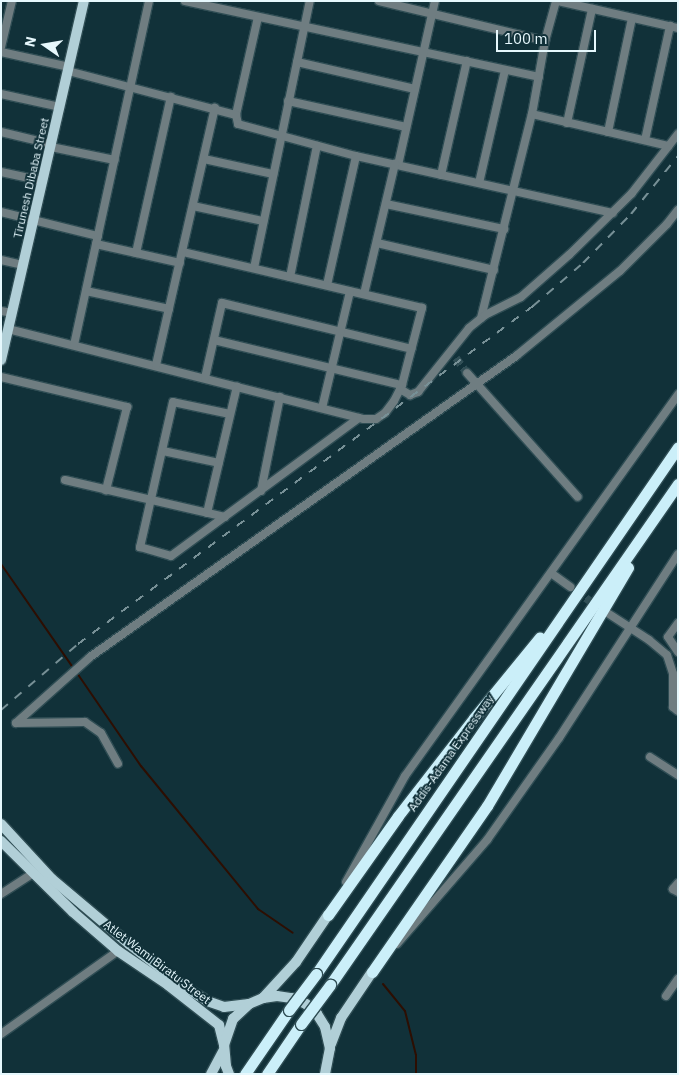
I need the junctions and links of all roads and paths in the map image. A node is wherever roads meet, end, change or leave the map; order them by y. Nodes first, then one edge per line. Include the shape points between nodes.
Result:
1 (12, 1) edge
2 (84, 1) edge
3 (149, 1) edge
4 (185, 1) edge
5 (310, 1) edge
6 (379, 1) edge
7 (435, 1) edge
8 (557, 1) edge
9 (592, 9) junction
10 (432, 14) junction
11 (258, 18) junction
12 (632, 18) junction
13 (304, 27) junction
14 (674, 27) edge
15 (545, 41) junction
16 (1, 47) edge
17 (1, 52) edge
18 (423, 54) junction
19 (467, 61) junction
20 (297, 62) junction
21 (69, 69) junction
22 (506, 70) junction
23 (539, 77) junction
24 (130, 86) junction
25 (415, 89) junction
26 (1, 94) edge
27 (171, 97) junction
28 (288, 101) junction
29 (60, 107) junction
30 (216, 108) junction
31 (532, 114) junction
32 (236, 115) junction
33 (567, 123) junction
34 (406, 127) junction
35 (1, 132) edge
36 (608, 132) junction
37 (678, 134) edge
38 (281, 137) junction
39 (645, 140) junction
40 (51, 145) junction
41 (317, 146) junction
42 (668, 146) junction
43 (356, 156) junction
44 (204, 159) junction
45 (115, 160) junction
46 (396, 164) junction
47 (1, 172) edge
48 (273, 174) junction
49 (441, 175) junction
50 (43, 181) junction
51 (479, 183) junction
52 (514, 190) junction
53 (386, 204) junction
54 (193, 206) junction
55 (678, 210) edge
56 (1, 212) edge
57 (613, 213) junction
58 (34, 219) junction
59 (263, 221) junction
60 (504, 229) junction
61 (97, 240) junction
62 (377, 242) junction
63 (183, 252) junction
64 (136, 253) junction
65 (1, 260) edge
66 (180, 263) junction
67 (23, 265) junction
68 (254, 268) junction
69 (494, 270) junction
70 (290, 277) junction
71 (327, 285) junction
72 (86, 290) junction
73 (350, 291) junction
74 (364, 294) junction
75 (169, 309) junction
76 (1, 311) edge
77 (12, 313) junction
78 (480, 320) junction
79 (8, 329) junction
80 (342, 331) junction
81 (214, 340) junction
82 (3, 341) edge
83 (74, 345) junction
84 (412, 350) junction
85 (1, 360) edge
86 (156, 365) junction
87 (331, 370) junction
88 (467, 373) tunnel mouth
89 (1, 377) edge
90 (205, 378) junction
91 (475, 384) junction
92 (237, 386) junction
93 (401, 387) junction
94 (678, 394) edge
95 (280, 397) junction
96 (322, 408) junction
97 (230, 414) junction
98 (359, 418) junction
99 (678, 447) edge
100 (162, 450) junction
101 (219, 462) junction
102 (66, 480) dead end
103 (678, 484) edge
104 (106, 490) junction
105 (261, 490) junction
106 (578, 497) dead end
107 (151, 500) junction
108 (664, 504) junction
109 (207, 513) junction
110 (224, 517) junction
111 (678, 554) edge
112 (551, 573) junction
113 (587, 579) junction
114 (570, 587) tunnel mouth
115 (609, 614) dead end
116 (678, 623) edge
117 (628, 628) junction
118 (678, 652) edge
119 (678, 689) edge
120 (673, 698) junction
121 (678, 710) edge
122 (650, 757) dead end
123 (118, 764) dead end
124 (678, 775) edge
125 (1, 824) edge
126 (1, 841) edge
127 (32, 874) junction
128 (678, 883) edge
129 (678, 892) edge
130 (1, 894) edge
131 (328, 915) junction
132 (97, 918) junction
133 (88, 926) junction
134 (118, 951) junction
135 (372, 972) junction
136 (678, 979) edge
137 (171, 982) junction
138 (666, 996) dead end
139 (263, 998) junction
140 (249, 1004) junction
141 (1, 1034) edge
142 (223, 1048) junction
143 (330, 1048) junction
144 (329, 1062) junction
145 (247, 1071) edge
146 (211, 1074) edge
147 (229, 1074) edge
148 (267, 1074) edge
149 (324, 1074) edge
150 (330, 1074) edge

1 - 16 street
2 - 21 main road, Tirunesh Dibaba Street
3 - 24 street
4 - 11 street
5 - 13 street
6 - 10 street
7 - 10 street
8 - 9 street
8 - 15 street
9 - 12 street
9 - 33 street
10 - 15 street
10 - 18 street
11 - 13 street
11 - 32 street
12 - 14 street
12 - 36 street
13 - 18 street
13 - 20 street
14 - 39 street
15 - 23 street
17 - 21 street
18 - 19 street
18 - 25 street
19 - 22 street
19 - 49 street
20 - 25 street
20 - 28 street
21 - 24 street
21 - 29 main road, Tirunesh Dibaba Street
22 - 23 street
22 - 51 street
23 - 31 street
24 - 27 street
24 - 45 street
25 - 34 street
26 - 29 street
27 - 30 street
27 - 64 street
28 - 34 street
28 - 38 street
29 - 40 main road, Tirunesh Dibaba Street
30 - 32 street
30 - 44 street
31 - 33 street
31 - 52 street
32 - 38 street via 238,124
33 - 36 street
34 - 46 street
35 - 40 street
36 - 39 street
37 - 42 street
38 - 41 street
38 - 48 street
39 - 42 street
40 - 45 street
40 - 50 main road, Tirunesh Dibaba Street
41 - 43 street
41 - 70 street
42 - 57 street
43 - 46 street
43 - 71 street
44 - 48 street
44 - 54 street
45 - 61 street
46 - 49 street
46 - 53 street
47 - 50 street
48 - 59 street
49 - 51 street
50 - 58 main road, Tirunesh Dibaba Street
51 - 52 street
52 - 57 street
52 - 60 street
53 - 60 street
53 - 62 street
54 - 59 street
54 - 63 street
55 - 91 street via 620,271 516,356
56 - 58 street
57 - 78 street via 521,297
58 - 61 street
58 - 67 main road, Tirunesh Dibaba Street
59 - 68 street
60 - 69 street
61 - 64 street
61 - 72 street
62 - 69 street
62 - 74 street
63 - 66 street
63 - 68 street
64 - 66 street
65 - 67 street
66 - 75 street
67 - 77 main road, Tirunesh Dibaba Street
68 - 70 street
69 - 78 street
70 - 71 street
71 - 73 street
72 - 75 street
72 - 83 street
73 - 74 street
73 - 80 street
74 - 84 street via 422,308
75 - 86 street
76 - 77 street
77 - 79 main road, Tirunesh Dibaba Street
78 - 93 street via 460,337 454,354 418,392 410,395
79 - 82 main road, Tirunesh Dibaba Street
79 - 83 street
80 - 81 street via 222,304
80 - 84 street
80 - 87 street
81 - 87 street
81 - 90 street
82 - 85 main road, Tirunesh Dibaba Street
83 - 86 street
84 - 93 street
86 - 90 street
87 - 93 street
87 - 96 street
88 - 91 street
89 - 104 street via 126,407
90 - 92 street
91 - 106 street
91 - 123 street via 90,657 16,723 85,722 101,733
92 - 95 street
92 - 97 street
93 - 98 street via 394,401 376,419
94 - 112 street
95 - 96 street
95 - 105 street
96 - 98 street
97 - 100 street via 173,402
97 - 101 street
98 - 105 street
99 - 113 highway, Addis-Adama Expressway
100 - 101 street
100 - 107 street
101 - 109 street
102 - 104 street
103 - 108 highway
104 - 107 street
105 - 110 street
107 - 109 street
107 - 110 street via 140,548 170,556
108 - 135 highway via 487,806
108 - 148 highway, bridge
109 - 110 street
111 - 117 street
112 - 114 street
112 - 131 street via 405,776
113 - 131 highway via 398,816
113 - 145 highway, Addis-Adama Expressway, bridge
115 - 117 street
116 - 118 street via 668,637
117 - 120 street via 667,656 673,674
117 - 135 street via 559,738 487,840
119 - 120 street
120 - 121 street via 673,707
122 - 124 street
125 - 132 main road via 52,879
126 - 127 main road, Atlet Wami Biratu Street
127 - 130 street
127 - 133 main road, Atlet Wami Biratu Street
128 - 129 street via 673,889
131 - 139 main road via 296,962
132 - 133 main road
132 - 137 main road
133 - 134 main road, Atlet Wami Biratu Street
134 - 137 main road, Atlet Wami Biratu Street
134 - 141 street
135 - 143 main road via 341,1018
136 - 138 street
137 - 140 main road via 224,1007
137 - 142 main road, Atlet Wami Biratu Street via 219,1025
139 - 140 main road
139 - 143 main road via 292,998 306,1004 325,1026
140 - 142 main road via 233,1019
142 - 146 main road
142 - 147 main road, Atlet Wami Biratu Street
143 - 144 main road
144 - 149 main road
144 - 150 main road

